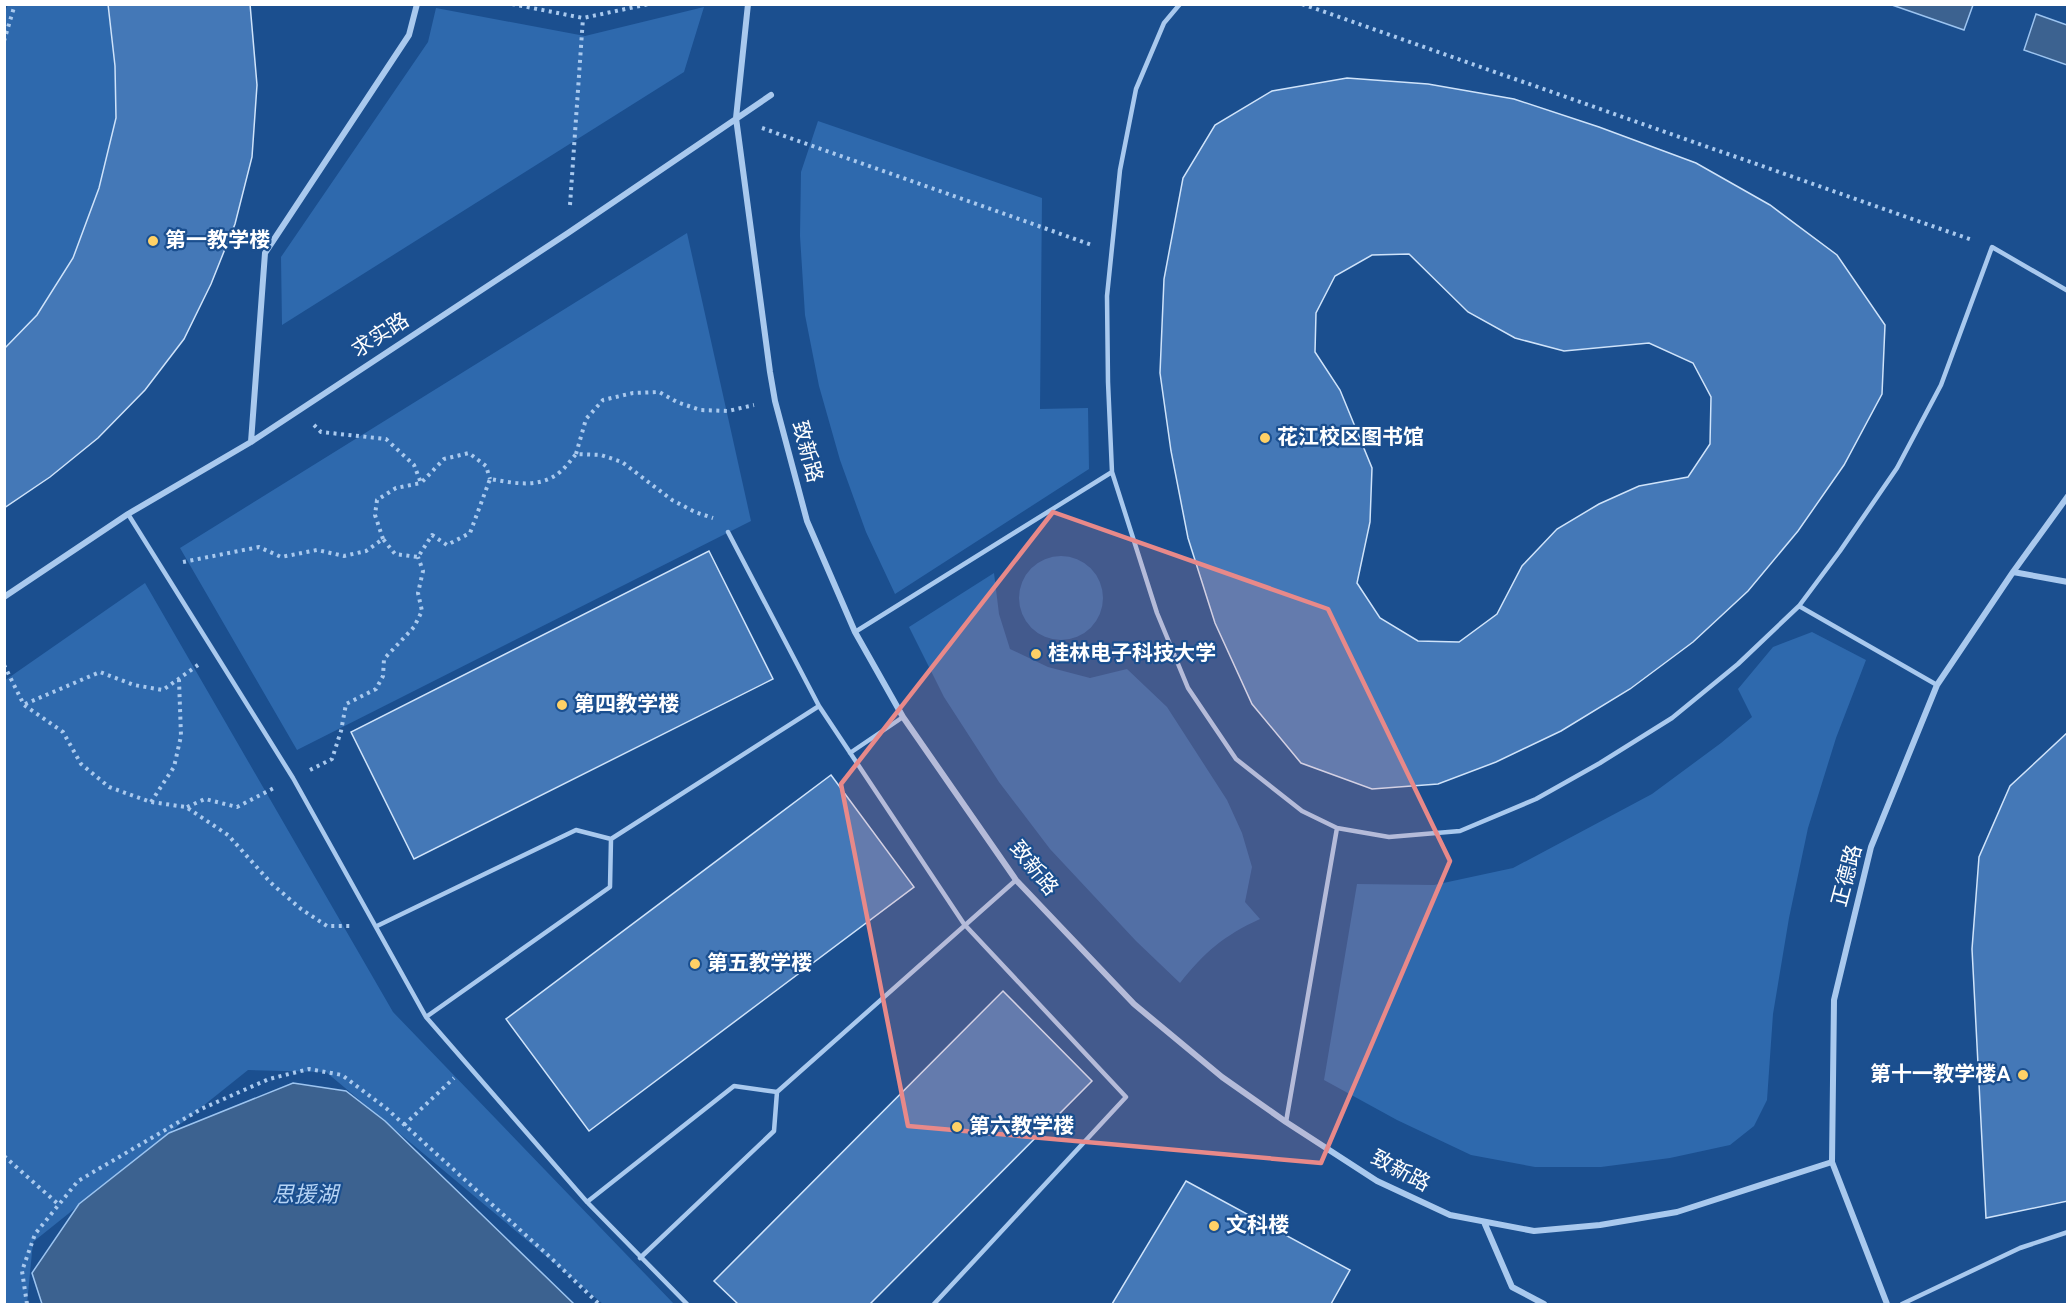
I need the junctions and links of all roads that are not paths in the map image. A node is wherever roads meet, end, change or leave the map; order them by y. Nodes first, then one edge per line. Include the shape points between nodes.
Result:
1 (417, 4) edge
2 (748, 4) edge
3 (1180, 4) edge
4 (771, 95) dead end
5 (736, 118) junction
6 (2067, 291) edge
7 (251, 442) junction
8 (1112, 472) junction
9 (2067, 496) edge
10 (128, 514) junction
11 (728, 532) road end
12 (2013, 572) junction
13 (2067, 582) edge
14 (4, 597) edge
15 (1799, 606) junction
16 (855, 632) junction
17 (1937, 685) junction
18 (819, 706) junction
19 (903, 717) junction
20 (850, 753) junction
21 (1337, 828) junction
22 (611, 839) junction
23 (1016, 880) junction
24 (964, 924) junction
25 (376, 926) junction
26 (426, 1017) junction
27 (777, 1092) junction
28 (1286, 1122) junction
29 (1832, 1162) junction
30 (587, 1202) junction
31 (1484, 1222) junction
32 (2067, 1232) edge
33 (640, 1258) junction
34 (687, 1305) edge
35 (934, 1305) edge
36 (1544, 1305) edge
37 (1887, 1305) edge
38 (1902, 1305) edge

1 - 7 street via 409,35 265,253
2 - 5 street, 致新路
3 - 8 lane via 1164,23 1136,89 1120,170 1107,296
4 - 5 street, 求实路
5 - 7 street, 求实路
5 - 16 street, 致新路 via 775,401 807,521
6 - 15 lane via 1992,247 1941,385 1897,468
7 - 10 street, 求实路
8 - 16 lane
8 - 21 lane via 1157,613 1188,688 1236,759 1302,811
9 - 12 street, 正德路
10 - 14 street, 求实路
10 - 25 lane via 294,778
11 - 18 lane
12 - 13 street
12 - 17 street, 正德路
15 - 17 lane
15 - 21 lane via 1738,664 1672,718 1536,799 1460,831 1389,837
16 - 19 street, 致新路
17 - 29 street, 正德路 via 1871,847 1834,1000
18 - 20 lane
18 - 22 lane
19 - 20 lane
19 - 23 street, 致新路
20 - 24 lane
21 - 28 lane
22 - 25 lane via 576,830
22 - 26 lane via 610,887
23 - 24 lane
23 - 28 street, 致新路 via 1134,1004 1222,1077
24 - 27 lane
24 - 35 lane via 1126,1097
25 - 26 lane
26 - 30 lane
27 - 30 lane via 734,1086
27 - 33 lane via 774,1131
28 - 31 street, 致新路 via 1377,1181 1450,1215
29 - 31 street, 致新路 via 1677,1212 1534,1232
29 - 37 street, 正德路
30 - 33 lane
31 - 36 street via 1512,1287
32 - 38 lane via 2020,1248
33 - 34 lane

